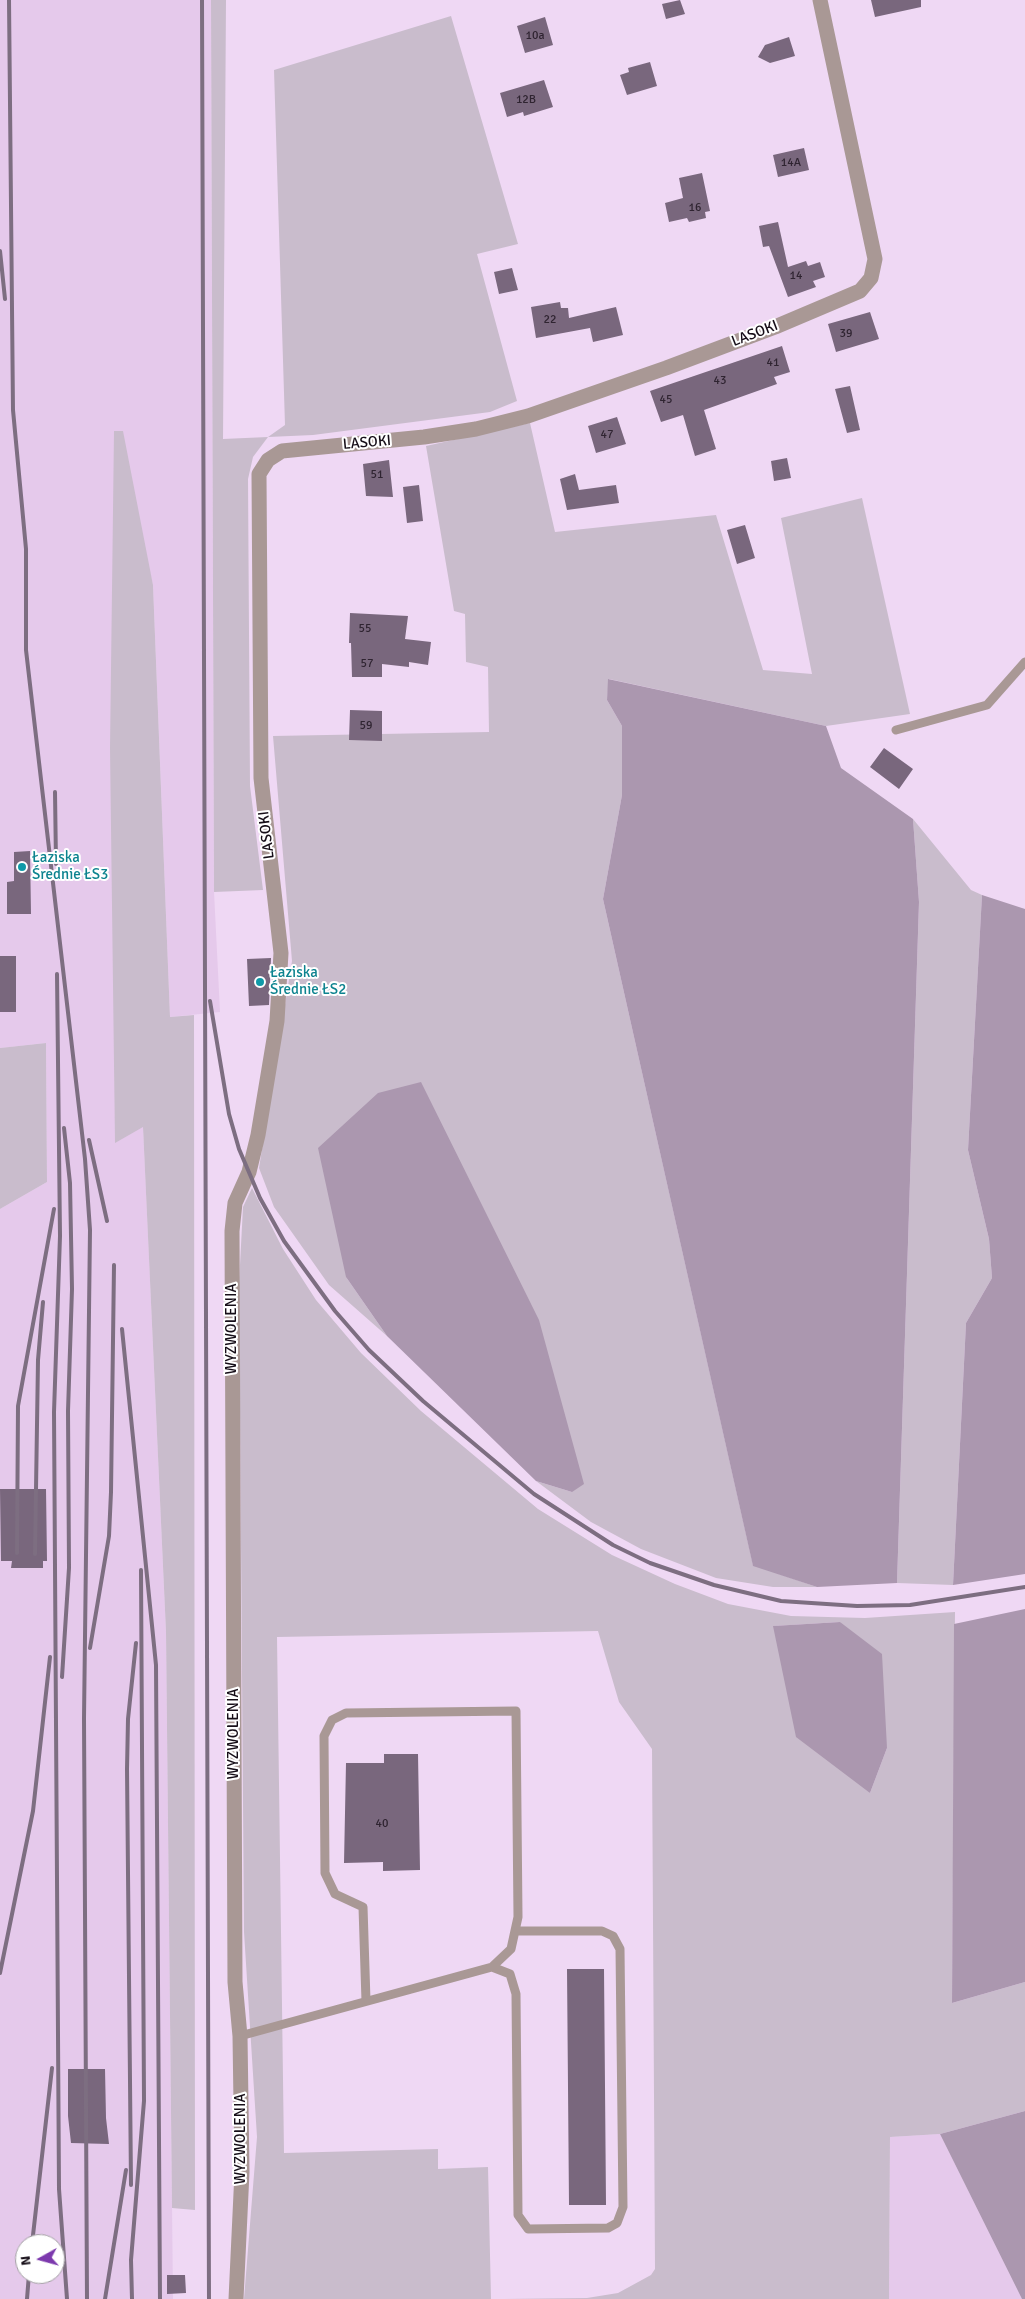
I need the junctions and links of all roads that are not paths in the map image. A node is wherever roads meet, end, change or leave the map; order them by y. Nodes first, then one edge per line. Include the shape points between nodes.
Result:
1 (820, 0) edge
2 (1025, 662) edge
3 (896, 730) dead end
4 (249, 1172) joint
5 (515, 1931) junction
6 (492, 1968) junction
7 (366, 2001) junction
8 (240, 2036) junction
9 (236, 2299) edge

1 - 4 street, LASOKI via 875,259 870,278 860,291 684,361 528,416 424,437 282,451 268,460 259,474 261,778 281,953 277,1021
2 - 3 lane via 987,705
4 - 8 street, WYZWOLENIA via 235,1204 232,1231 235,1982
5 - 6 lane via 511,1949
5 - 6 lane via 602,1931 613,1936 620,1949 622,2207 617,2223 608,2228 528,2229 518,2215 516,1994 510,1974
5 - 7 lane via 518,1917 516,1711 346,1713 332,1720 324,1736 325,1873 336,1894 363,1907
6 - 7 lane
7 - 8 lane
8 - 9 street, WYZWOLENIA via 242,2172

